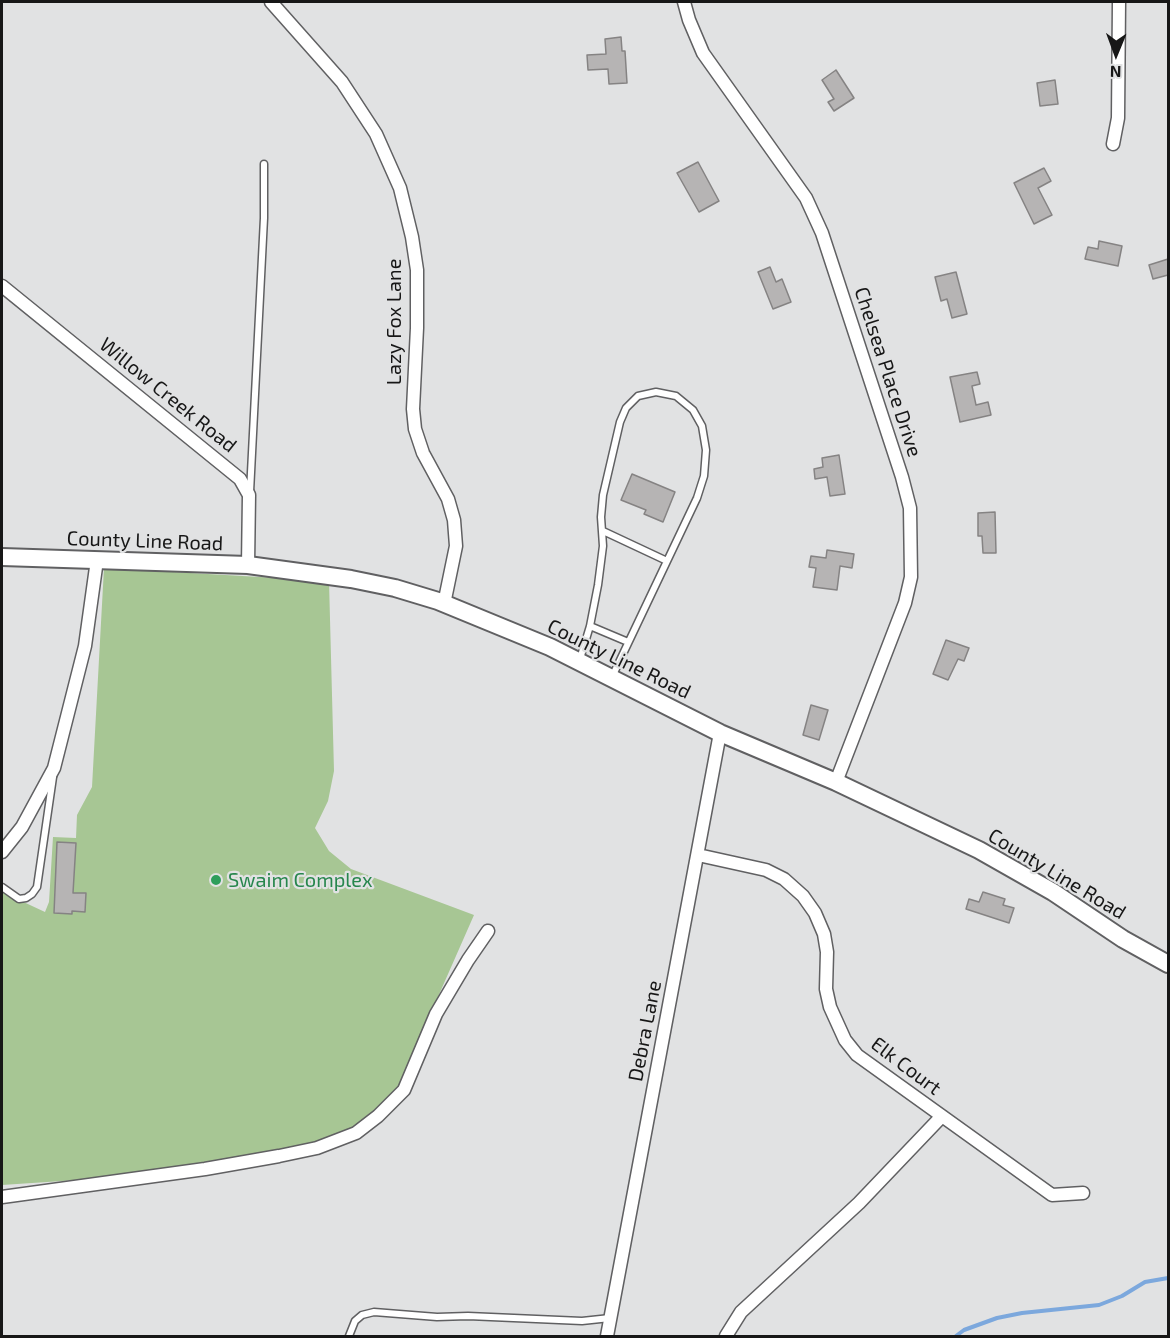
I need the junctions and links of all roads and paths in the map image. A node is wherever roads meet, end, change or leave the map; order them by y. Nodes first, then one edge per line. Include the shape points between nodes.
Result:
1 (271, 2) edge
2 (684, 2) edge
3 (1119, 2) edge
4 (1113, 144) dead end
5 (264, 164) dead end
6 (2, 286) edge
7 (249, 495) junction
8 (603, 531) junction
9 (2, 557) edge
10 (97, 560) junction
11 (667, 561) junction
12 (248, 566) junction
13 (444, 604) junction
14 (590, 626) junction
15 (628, 642) junction
16 (579, 662) junction
17 (612, 678) junction
18 (720, 733) junction
19 (54, 768) junction
20 (836, 782) junction
21 (2, 852) edge
22 (698, 855) junction
23 (2, 887) edge
24 (488, 931) dead end
25 (1168, 964) edge
26 (942, 1116) junction
27 (1083, 1193) dead end
28 (2, 1197) edge
29 (611, 1318) junction
30 (349, 1336) edge
31 (608, 1336) edge
32 (726, 1336) edge

1 - 13 street, Lazy Fox Lane via 342,82 376,134 400,188 417,270 415,429 454,520 456,546
2 - 20 street, Chelsea Place Drive via 703,53 806,198 822,233 910,508 911,577 905,603
3 - 4 street via 1118,118
5 - 7 lane
6 - 7 street, Willow Creek Road via 240,479
7 - 12 street
8 - 11 lane
8 - 11 lane via 607,472 626,408 638,396 656,392 676,396 693,410 702,426 706,450 697,498
8 - 14 lane via 602,563
9 - 10 street, County Line Road
10 - 12 street, County Line Road
10 - 19 street via 84,646
11 - 15 lane
12 - 13 street, County Line Road via 351,579
13 - 16 street, County Line Road
14 - 15 lane
14 - 16 lane
15 - 17 lane
16 - 17 street, County Line Road
17 - 18 street, County Line Road
18 - 20 street, County Line Road
18 - 22 street, Debra Lane
19 - 21 street via 22,827
19 - 23 lane via 37,887 26,898 19,899
20 - 25 street, County Line Road via 979,850
22 - 26 street, Elk Court via 766,870 803,896 824,934 828,998 844,1040 856,1055
22 - 29 street, Debra Lane
24 - 28 street via 436,1014 404,1090 356,1133 317,1148 279,1156
26 - 27 street, Elk Court via 1052,1195
26 - 32 street via 859,1203 741,1312
29 - 30 lane via 582,1321 374,1312 355,1321
29 - 31 street, Debra Lane

